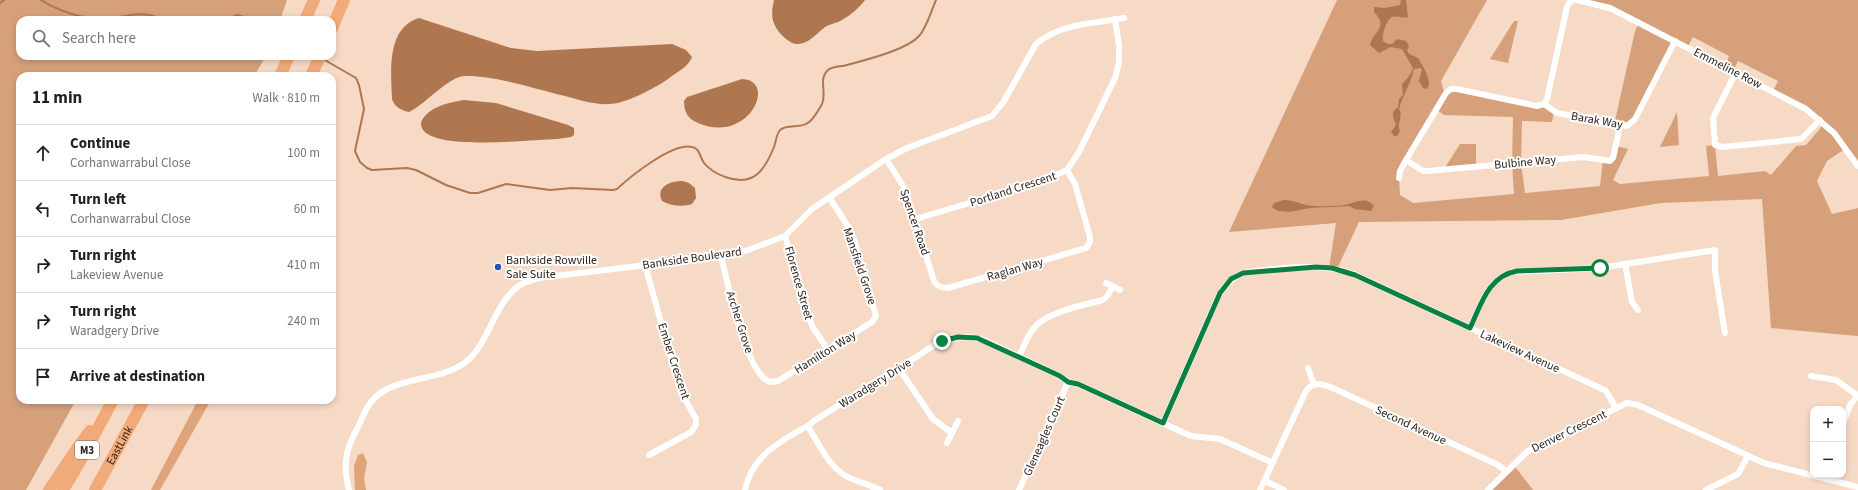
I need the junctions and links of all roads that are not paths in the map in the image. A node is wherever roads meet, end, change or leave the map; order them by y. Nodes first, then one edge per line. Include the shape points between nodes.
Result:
1 (314, 0) edge
2 (344, 0) edge
3 (1573, 0) edge
4 (1577, 0) edge
5 (306, 16) edge
6 (1124, 18) dead end
7 (336, 19) edge
8 (1115, 19) junction
9 (1675, 41) junction
10 (287, 60) edge
11 (318, 60) edge
12 (282, 72) edge
13 (313, 72) edge
14 (1736, 72) junction
15 (1544, 104) junction
16 (1820, 120) junction
17 (1620, 126) junction
18 (886, 159) junction
19 (1406, 160) junction
20 (1858, 166) edge
21 (1067, 170) junction
22 (1399, 178) dead end
23 (829, 197) junction
24 (916, 219) junction
25 (785, 236) junction
26 (721, 256) junction
27 (1625, 264) junction
28 (645, 265) junction
29 (1106, 283) dead end
30 (1113, 286) junction
31 (940, 287) joint
32 (1120, 290) dead end
33 (1638, 310) dead end
34 (876, 316) joint
35 (1470, 328) junction
36 (1726, 333) dead end
37 (828, 350) junction
38 (1019, 356) junction
39 (1308, 368) dead end
40 (900, 370) junction
41 (1811, 376) dead end
42 (770, 382) joint
43 (1068, 382) junction
44 (1314, 385) junction
45 (1858, 395) edge
46 (111, 404) edge
47 (142, 404) edge
48 (1616, 408) junction
49 (1846, 416) edge
50 (958, 421) dead end
51 (1163, 423) junction
52 (808, 427) junction
53 (952, 433) junction
54 (948, 443) dead end
55 (649, 455) dead end
56 (1748, 456) junction
57 (111, 462) junction
58 (1273, 463) junction
59 (1506, 471) junction
60 (1810, 473) edge
61 (1831, 478) edge
62 (1265, 481) junction
63 (1856, 488) edge
64 (49, 490) edge
65 (63, 490) edge
66 (94, 490) edge
67 (101, 490) edge
68 (349, 490) edge
69 (745, 490) edge
70 (880, 490) edge
71 (1019, 490) edge
72 (1260, 490) edge
73 (1284, 490) edge
74 (1488, 490) edge
75 (1706, 490) edge

1 - 5 highway
2 - 7 highway
3 - 15 street via 1567,7
4 - 9 street, Emmeline Row via 1608,7
6 - 8 street, Bankside Boulevard
8 - 18 street, Bankside Boulevard via 1064,28 1044,37 1036,44 1004,101 992,116 907,148
8 - 21 street, Portland Crescent via 1119,57 1115,78 1079,152
9 - 14 street, Emmeline Row
9 - 17 street, Barak Way via 1634,121 1628,126
10 - 12 highway
11 - 13 highway
14 - 16 street, Emmeline Row via 1806,108
14 - 16 street via 1712,118 1715,146 1801,139
15 - 17 street, Barak Way via 1557,113
15 - 19 street via 1537,106 1451,89 1446,93
16 - 20 street, Emmeline Row via 1836,135
17 - 19 street, Bulbine Way via 1613,158 1610,161 1584,157 1423,171
18 - 23 street, Bankside Boulevard
18 - 24 street, Spencer Road via 905,189
19 - 22 street
21 - 24 street, Portland Crescent via 1044,181
21 - 31 street, Raglan Way via 1075,184 1090,237 1088,246 1082,250 948,288
23 - 25 street, Bankside Boulevard
23 - 34 street, Mansfield Grove via 850,228
24 - 31 street, Spencer Road via 934,281
25 - 26 street, Bankside Boulevard via 748,250
25 - 37 street, Florence Street via 812,326
26 - 28 street, Bankside Boulevard
26 - 42 street, Archer Grove via 746,349 762,378
27 - 33 street via 1632,302
27 - 35 street via 1504,274 1490,288
27 - 36 street via 1715,250 1715,271
28 - 55 street, Ember Crescent via 680,390 696,419 696,425 691,432
28 - 68 street, Bankside Boulevard via 539,278 522,284 510,293 476,353 467,362 451,370 384,391 372,402 346,456 345,470
29 - 30 street
30 - 32 street
30 - 38 street via 1103,300 1050,316 1041,322 1032,331
34 - 37 street, Hamilton Way via 872,322
35 - 48 street, Lakeview Avenue via 1602,389
35 - 51 street, Lakeview Avenue via 1343,270 1316,267 1243,273 1231,279 1220,293
37 - 42 street, Hamilton Way via 778,381
38 - 40 street, Waradgery Drive via 977,338 958,337 936,344
38 - 43 street, Waradgery Drive
39 - 44 street
40 - 52 street, Waradgery Drive via 876,382
40 - 53 street via 933,419
41 - 45 street via 1836,380
43 - 51 street, Waradgery Drive via 1078,384
43 - 71 street, Gleneagles Court
44 - 58 street via 1306,391
44 - 59 street, Second Avenue via 1321,384 1335,389
45 - 49 street
46 - 64 highway
46 - 65 highway, M3
47 - 57 highway, EastLink / M3
48 - 56 street via 1627,403 1638,405
48 - 59 street, Denver Crescent via 1532,448
50 - 53 street
51 - 58 street, Waradgery Drive via 1195,438 1220,439
52 - 69 street, Waradgery Drive via 762,455 751,470
52 - 70 street via 838,470 850,478
53 - 54 street
56 - 60 street via 1774,466
56 - 75 street via 1738,474
57 - 66 highway, EastLink / M3
57 - 67 highway
58 - 62 street
59 - 74 street, Denver Crescent
61 - 63 street
62 - 72 street
62 - 73 street

